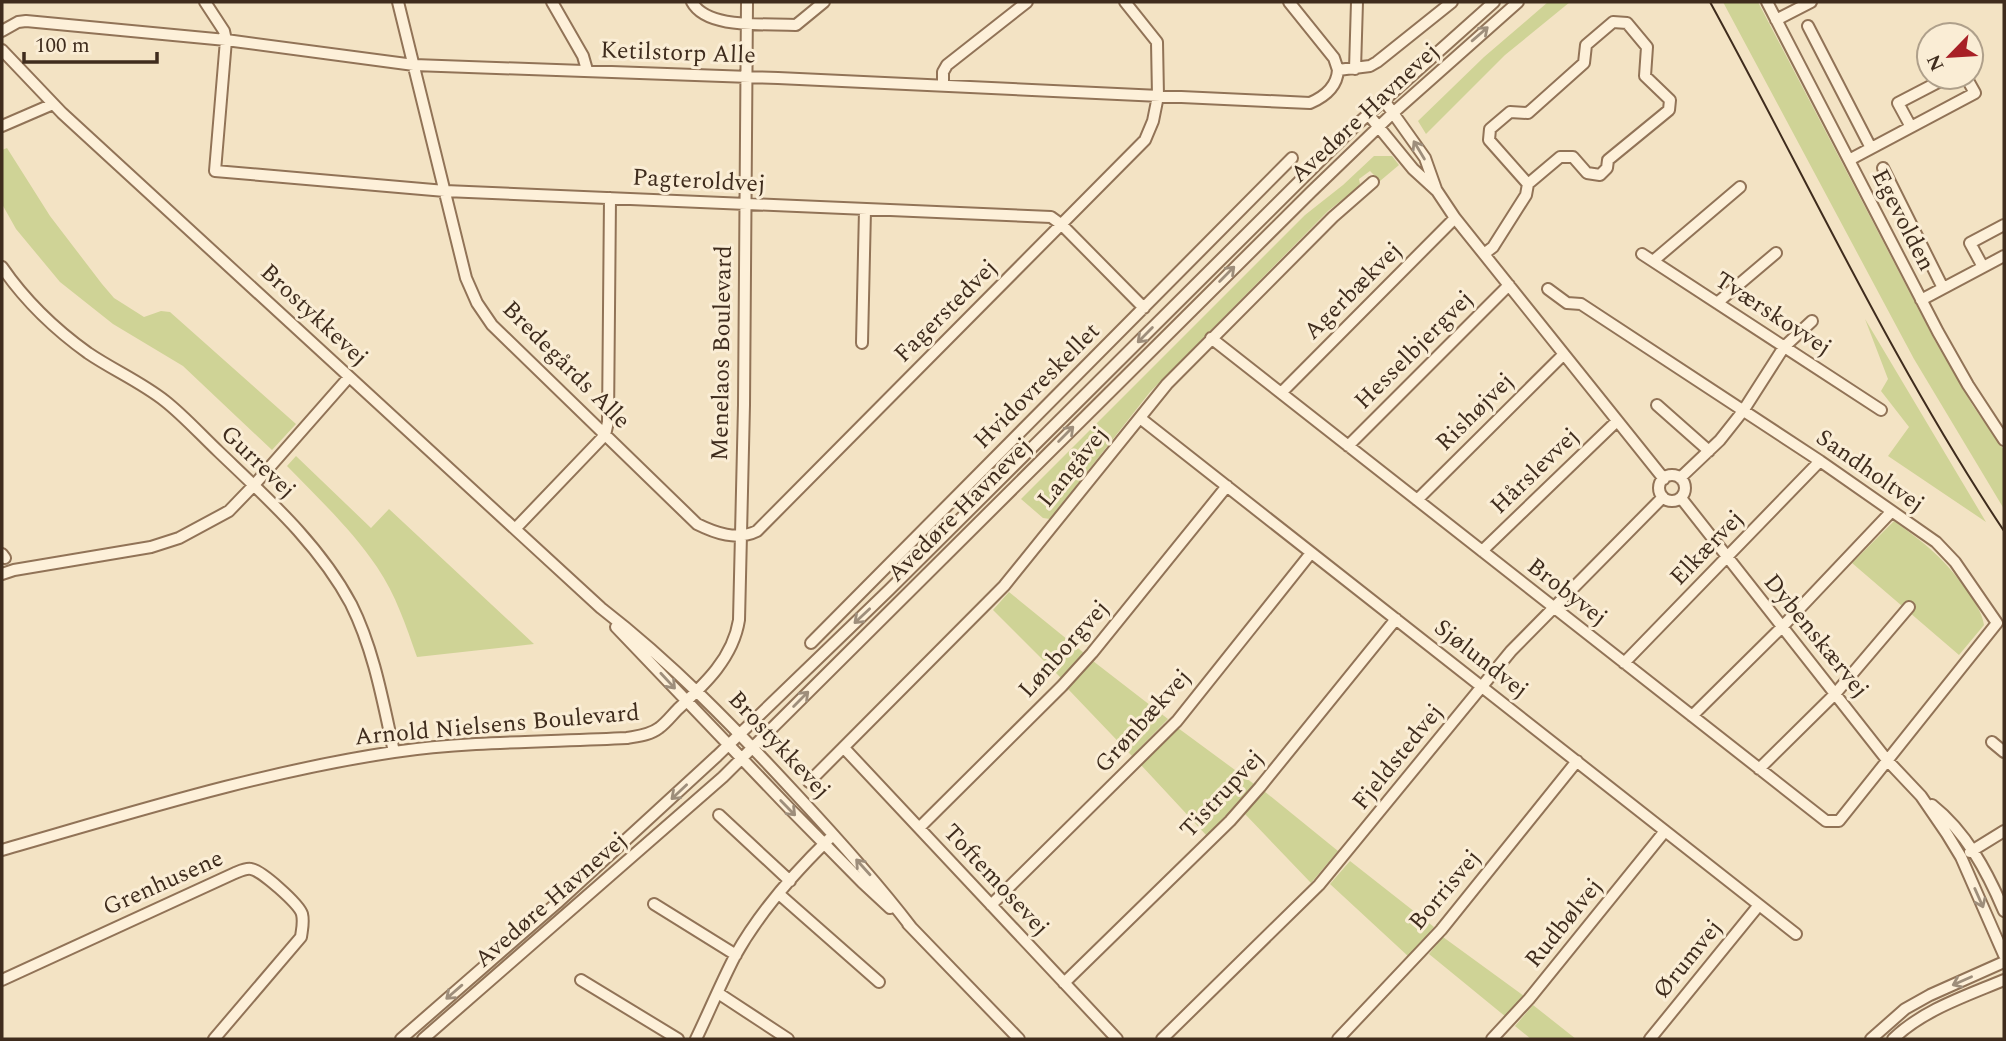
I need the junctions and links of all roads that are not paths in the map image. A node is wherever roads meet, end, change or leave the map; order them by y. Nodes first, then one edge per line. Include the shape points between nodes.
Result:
1 (205, 2) edge
2 (398, 2) edge
3 (552, 2) edge
4 (692, 2) edge
5 (747, 2) edge
6 (824, 2) edge
7 (1027, 2) edge
8 (1125, 2) edge
9 (1289, 2) edge
10 (1357, 2) edge
11 (1452, 2) edge
12 (1494, 2) edge
13 (1518, 2) edge
14 (1767, 2) edge
15 (1811, 2) edge
16 (1795, 5) edge
17 (1776, 20) junction
18 (746, 22) junction
19 (1808, 26) dead end
20 (2, 31) edge
21 (226, 40) junction
22 (2, 50) edge
23 (414, 65) junction
24 (1355, 69) junction
25 (587, 70) junction
26 (1338, 70) junction
27 (745, 77) junction
28 (943, 86) junction
29 (1921, 91) edge
30 (1974, 91) edge
31 (1158, 96) junction
32 (1383, 99) junction
33 (53, 104) junction
34 (1393, 113) junction
35 (1368, 114) junction
36 (2, 125) edge
37 (1378, 127) junction
38 (1911, 127) junction
39 (1871, 148) junction
40 (1292, 158) dead end
41 (1849, 160) junction
42 (1882, 168) dead end
43 (1373, 182) dead end
44 (1528, 184) junction
45 (1740, 187) dead end
46 (444, 191) junction
47 (1437, 191) junction
48 (610, 198) junction
49 (745, 205) junction
50 (864, 210) junction
51 (1455, 218) junction
52 (1062, 225) junction
53 (2004, 225) edge
54 (1776, 253) dead end
55 (1484, 254) junction
56 (1642, 254) dead end
57 (2004, 256) edge
58 (1653, 261) junction
59 (2, 267) edge
60 (1983, 267) junction
61 (1509, 285) junction
62 (1943, 288) junction
63 (1548, 289) dead end
64 (1921, 300) junction
65 (1717, 303) junction
66 (1144, 308) junction
67 (1812, 321) dead end
68 (1211, 338) junction
69 (862, 343) dead end
70 (1784, 347) junction
71 (1564, 354) junction
72 (349, 377) junction
73 (1281, 393) junction
74 (1657, 405) dead end
75 (1881, 410) dead end
76 (1742, 411) junction
77 (1140, 418) junction
78 (1617, 421) junction
79 (605, 435) junction
80 (2004, 440) edge
81 (1348, 446) junction
82 (1709, 451) junction
83 (1820, 461) junction
84 (1680, 478) junction
85 (1664, 479) junction
86 (254, 485) junction
87 (1227, 486) junction
88 (1663, 497) junction
89 (1681, 498) junction
90 (1417, 500) junction
91 (1891, 512) junction
92 (515, 529) junction
93 (740, 536) junction
94 (1482, 551) junction
95 (1311, 553) junction
96 (1727, 558) junction
97 (2, 574) edge
98 (1909, 607) dead end
99 (601, 608) junction
100 (1554, 608) junction
101 (1396, 619) junction
102 (1782, 626) junction
103 (811, 643) dead end
104 (1624, 663) junction
105 (1481, 686) junction
106 (698, 691) junction
107 (1835, 694) junction
108 (687, 701) junction
109 (1692, 716) junction
110 (740, 733) junction
111 (1992, 742) dead end
112 (728, 745) junction
113 (753, 747) junction
114 (844, 748) junction
115 (394, 752) junction
116 (2004, 752) edge
117 (741, 758) junction
118 (1887, 760) junction
119 (1577, 761) junction
120 (1759, 769) junction
121 (809, 782) dead end
122 (1921, 796) junction
123 (719, 815) dead end
124 (919, 828) junction
125 (1665, 831) junction
126 (2004, 831) edge
127 (834, 835) junction
128 (824, 844) junction
129 (2, 850) edge
130 (1973, 850) junction
131 (1961, 857) junction
132 (790, 881) junction
133 (779, 894) junction
134 (654, 904) dead end
135 (991, 905) junction
136 (1759, 905) junction
137 (2004, 911) edge
138 (911, 927) junction
139 (1796, 934) dead end
140 (736, 955) junction
141 (2004, 955) edge
142 (2004, 962) edge
143 (2, 980) edge
144 (581, 980) dead end
145 (2004, 980) edge
146 (878, 982) dead end
147 (1064, 983) junction
148 (718, 993) junction
149 (214, 1039) edge
150 (401, 1039) edge
151 (423, 1039) edge
152 (678, 1039) edge
153 (696, 1039) edge
154 (788, 1039) edge
155 (1019, 1039) edge
156 (1117, 1039) edge
157 (1162, 1039) edge
158 (1338, 1039) edge
159 (1492, 1039) edge
160 (1650, 1039) edge
161 (1871, 1039) edge
162 (1893, 1039) edge

1 - 21 street
2 - 23 street, Bredegårds Alle
3 - 25 street
4 - 18 street via 715,20
5 - 18 street, Menelaos Boulevard
6 - 18 street via 796,24
7 - 28 street via 947,65
8 - 31 street, Fagerstedvej via 1157,42
9 - 26 street via 1334,58
10 - 24 street
11 - 24 street via 1377,62
12 - 32 street, Avedøre Havnevej
34 -> 13 street, Avedøre Havnevej
14 - 17 street, Egevolden
15 - 16 street
16 - 17 street
17 - 41 street, Egevolden
18 - 27 street, Menelaos Boulevard
19 - 39 street, Egevolden
20 - 21 street, Ketilstorp Alle via 26,21
21 - 23 street, Ketilstorp Alle
21 - 46 street, Pagteroldvej via 215,171
22 - 33 street, Brostykkevej
23 - 25 street, Ketilstorp Alle
23 - 46 street, Bredegårds Alle
24 - 26 street
25 - 27 street, Ketilstorp Alle
26 - 31 street, Ketilstorp Alle via 1329,91 1310,103
27 - 28 street, Ketilstorp Alle
27 - 49 street, Menelaos Boulevard
28 - 31 street, Ketilstorp Alle
29 - 38 street via 1898,103
30 - 38 street, Egevolden
31 - 52 street, Fagerstedvej via 1145,140
32 - 34 street
32 - 35 street, Avedøre Havnevej
33 - 36 street
33 - 72 street, Brostykkevej
34 - 37 street, Avedøre Havnevej
47 -> 34 street via 1425,158
35 - 37 street
35 -> 110 street, Avedøre Havnevej
37 - 47 street
113 -> 37 street, Avedøre Havnevej
38 - 39 street, Egevolden
39 - 41 street, Egevolden
40 - 66 street, Hvidovreskellet
41 - 64 street, Egevolden
42 - 62 street, Egevolden
43 - 68 street, Langåvej
44 - 44 street via 1489,140 1490,129 1510,112 1528,113 1584,63 1586,45 1613,22 1627,23 1647,47 1646,76 1670,100 1669,110 1608,160 1600,174 1587,173 1573,157 1560,157
44 - 55 street via 1526,195
45 - 58 street
46 - 48 street, Pagteroldvej
46 - 79 street, Bredegårds Alle via 477,303 492,325
47 - 51 street
48 - 49 street, Pagteroldvej
48 - 79 street
49 - 50 street, Pagteroldvej
49 - 93 street, Menelaos Boulevard
50 - 52 street, Pagteroldvej via 1051,217
50 - 69 street
51 - 55 street
51 - 73 street, Agerbækvej
52 - 66 street
52 - 93 street, Fagerstedvej via 757,531
53 - 60 street, Egevolden via 1970,243
54 - 65 street
55 - 61 street
56 - 58 street, Tværskovvej
57 - 60 street, Egevolden
58 - 65 street, Tværskovvej
59 - 86 street, Gurrevej via 62,332 166,401
60 - 62 street, Egevolden
61 - 71 street
61 - 81 street, Hesselbjergvej
62 - 64 street, Egevolden
63 - 76 street, Sandholtvej via 1567,303 1581,304
64 - 80 street, Egevolden
65 - 70 street, Tværskovvej
66 - 103 street, Hvidovreskellet
67 - 70 street
68 - 73 street, Brobyvej
68 - 77 street, Langåvej
70 - 75 street, Tværskovvej
70 - 76 street
71 - 78 street
71 - 90 street, Rishøjvej
72 - 86 street
72 - 92 street, Brostykkevej
73 - 81 street, Brobyvej
74 - 82 street
76 - 82 street
76 - 83 street, Sandholtvej
77 - 87 street, Sjølundvej
77 - 114 street, Langåvej via 1004,586
78 - 85 street
78 - 94 street, Hårslevvej
79 - 92 street
79 - 93 street, Bredegårds Alle via 697,524 715,533
81 - 90 street, Brobyvej
82 - 84 street
83 - 91 street, Sandholtvej
83 - 96 street, Elkærvej
84 - 85 street
84 - 89 street via 1685,487
85 - 88 street via 1660,485
86 - 97 street via 229,511 179,538
86 - 115 street, Gurrevej via 301,534 351,605 379,682
87 - 95 street, Sjølundvej
87 - 124 street, Lønborgvej via 1093,653
88 - 89 street via 1671,501
88 - 100 street, Fjeldstedvej
89 - 96 street, Dybenskærvej
90 - 94 street, Brobyvej
91 - 102 street
91 - 118 street, Sandholtvej via 1936,542 1997,623
92 - 99 street, Brostykkevej
93 - 106 street, Menelaos Boulevard via 736,638
94 - 100 street, Brobyvej
95 - 101 street, Sjølundvej
95 - 135 street, Grønbækvej via 1177,721
96 - 102 street, Dybenskærvej
96 - 104 street, Elkærvej
98 - 107 street
99 - 106 street, Brostykkevej
99 -> 108 street, Brostykkevej
100 - 104 street, Brobyvej
100 - 105 street, Fjeldstedvej
101 - 105 street, Sjølundvej
101 - 147 street, Tistrupvej via 1230,821
102 - 107 street, Dybenskærvej
102 - 109 street
104 - 109 street, Brobyvej
105 - 119 street, Sjølundvej
105 - 157 street, Fjeldstedvej via 1319,885
106 - 108 street, Arnold Nielsens Boulevard
106 - 110 street, Brostykkevej
107 - 118 street, Dybenskærvej
107 - 120 street
108 - 112 street, Brostykkevej
108 - 115 street, Arnold Nielsens Boulevard via 658,729 627,738
109 - 120 street, Brobyvej
110 - 112 street, Avedøre Havnevej
110 - 113 street, Brostykkevej
111 - 116 street
112 - 117 street, Brostykkevej
112 -> 150 street, Avedøre Havnevej
113 - 117 street, Avedøre Havnevej
113 - 127 street, Brostykkevej
114 - 121 street, Langåvej
114 - 124 street, Toftemosevej
115 - 129 street, Arnold Nielsens Boulevard via 246,780
117 -> 128 street, Brostykkevej
117 - 151 street, Avedøre Havnevej
118 - 120 street, Brobyvej via 1839,821 1832,822
118 - 122 street, Dybenskærvej
119 - 125 street, Sjølundvej
119 - 158 street, Borrisvej via 1441,930
122 - 130 street, Dybenskærvej
122 - 131 street, Dybenskærvej
123 - 132 street
124 - 135 street, Toftemosevej
125 - 136 street, Sjølundvej
125 - 159 street, Rudbølvej
126 - 130 street
127 - 128 street
138 -> 127 street, Brostykkevej
128 - 132 street
128 - 138 street, Brostykkevej
130 - 131 street
130 - 137 street, Dybenskærvej
131 -> 141 street, Dybenskærvej
132 - 133 street
133 - 140 street
133 - 146 street
134 - 140 street
135 - 147 street, Toftemosevej
136 - 139 street, Sjølundvej
136 - 160 street, Ørumvej
138 - 155 street, Brostykkevej
140 - 148 street
142 -> 161 street via 1905,1009
143 - 149 street, Grenhusene via 235,873 255,869 298,905 303,926 300,937
144 - 152 street
145 - 162 street via 1917,1020
147 - 156 street, Toftemosevej
148 - 153 street
148 - 154 street

